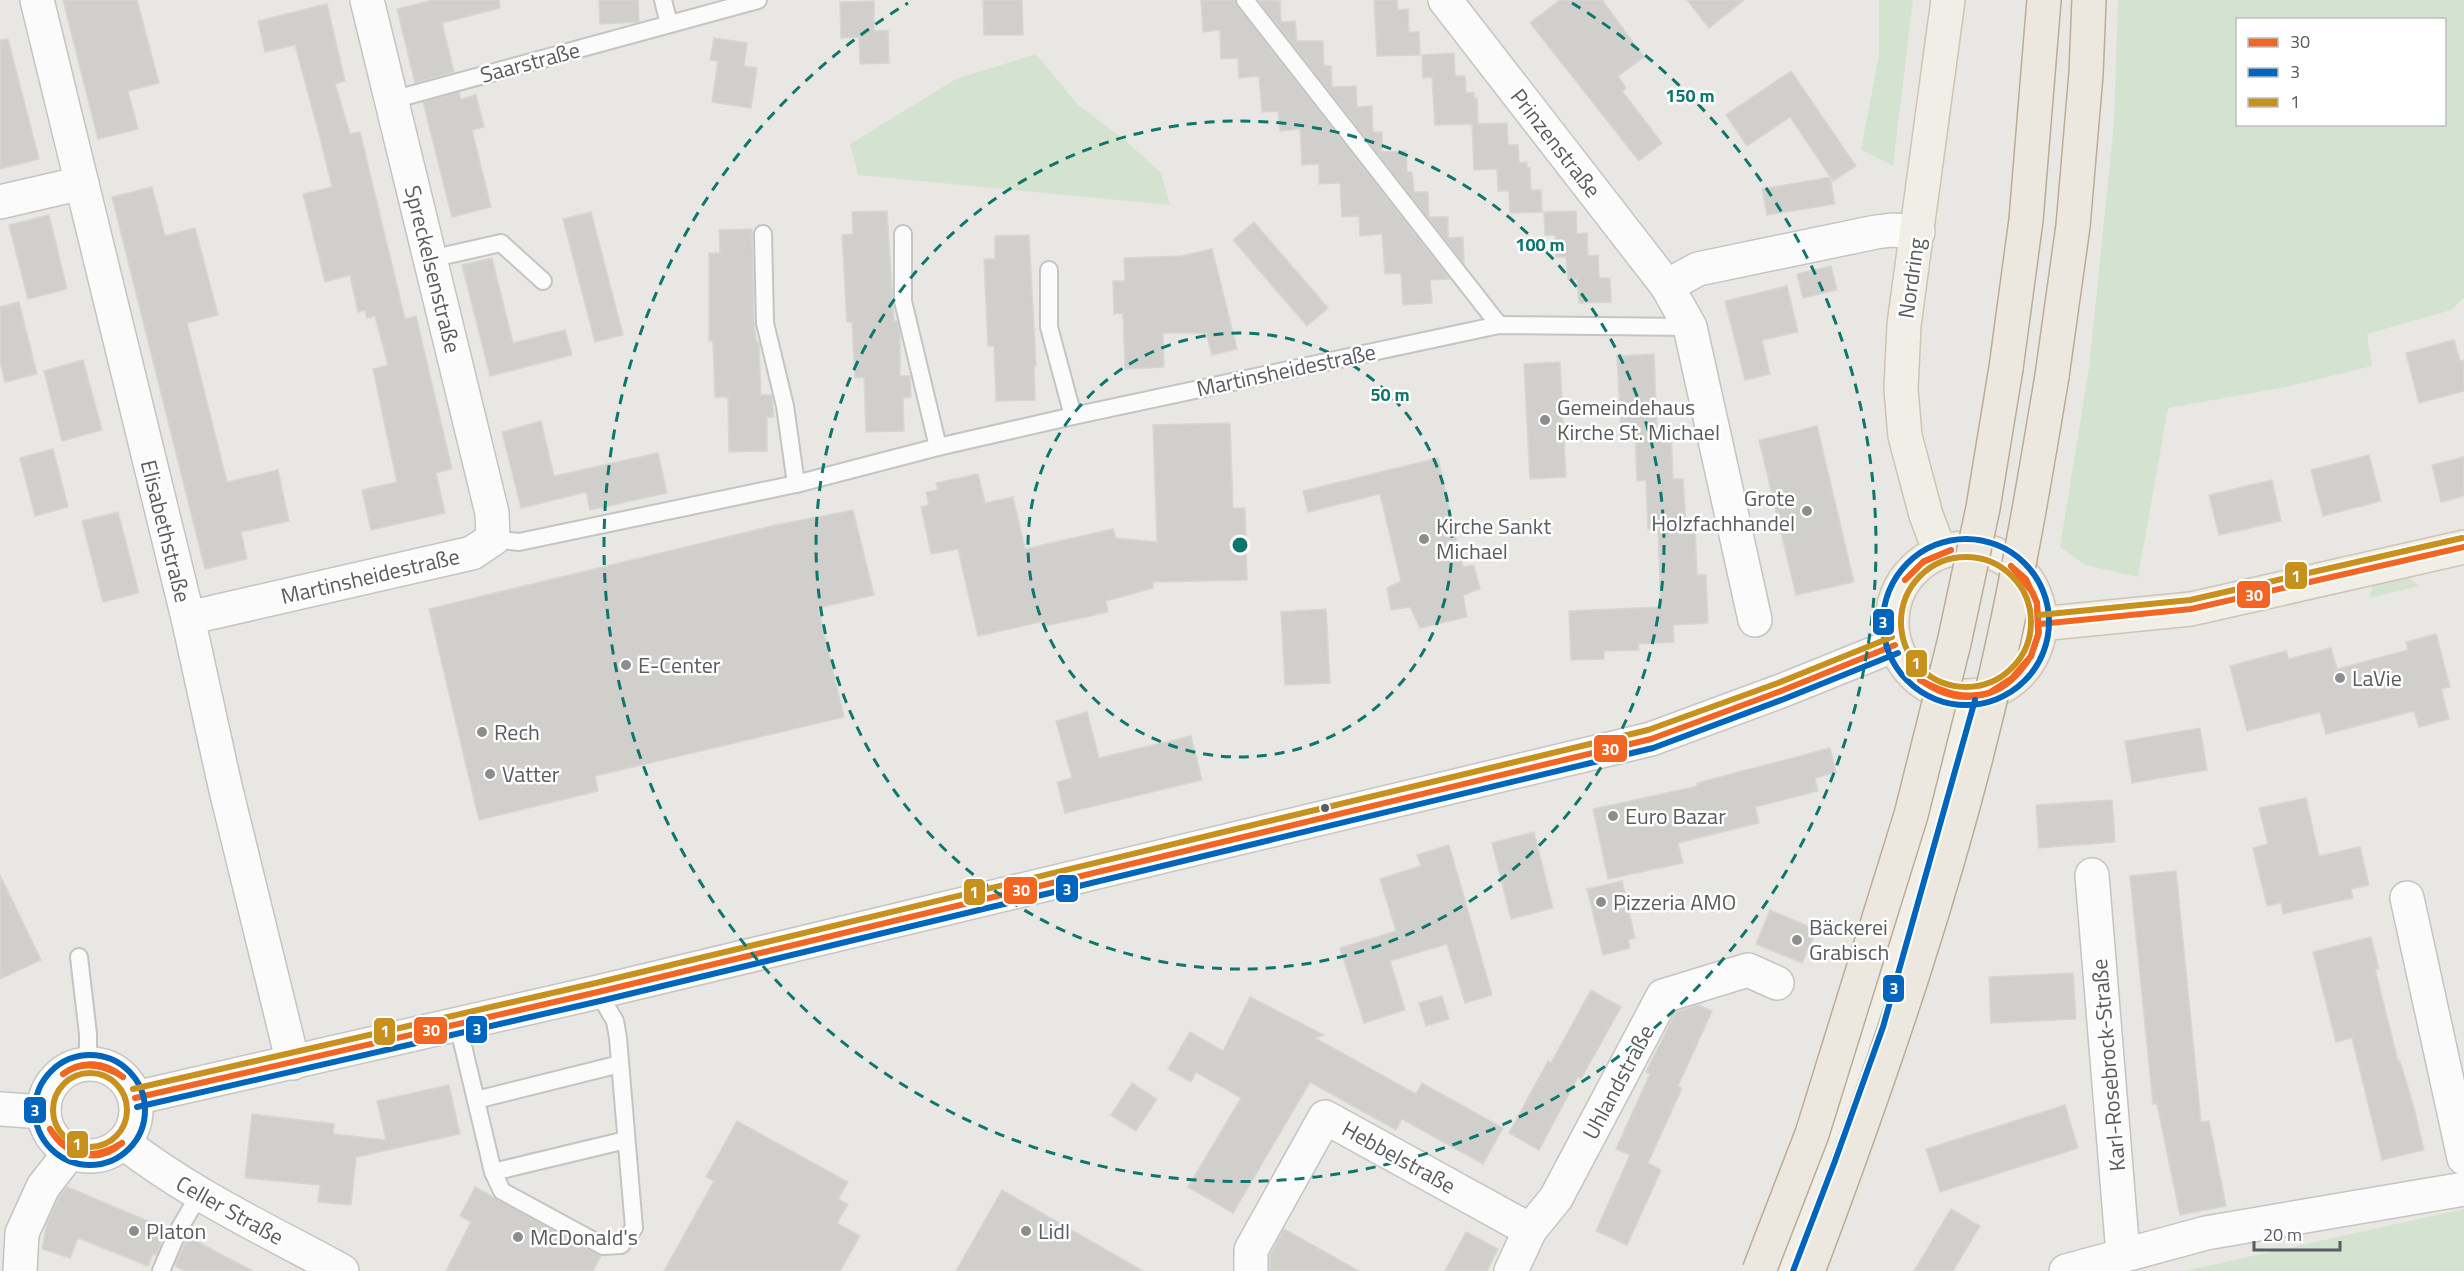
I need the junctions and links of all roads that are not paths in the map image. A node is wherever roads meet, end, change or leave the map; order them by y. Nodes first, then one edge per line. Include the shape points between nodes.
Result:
1 (37, 0) edge
2 (368, 0) edge
3 (663, 0) edge
4 (758, 0) edge
5 (1245, 0) edge
6 (1445, 0) edge
7 (1948, 0) edge
8 (2044, 0) edge
9 (2089, 0) edge
10 (669, 24) junction
11 (392, 100) junction
12 (82, 183) junction
13 (0, 202) edge
14 (1918, 232) junction
15 (763, 234) dead end
16 (903, 234) dead end
17 (430, 259) junction
18 (1049, 270) dead end
19 (543, 281) dead end
20 (1667, 286) junction
21 (1499, 325) junction
22 (1690, 327) junction
23 (1072, 416) junction
24 (938, 447) junction
25 (796, 484) junction
26 (493, 538) junction
27 (2464, 547) edge
28 (1940, 552) junction
29 (188, 618) junction
30 (1755, 620) dead end
31 (2040, 624) junction
32 (1895, 645) junction
33 (1966, 698) junction
34 (2092, 875) dead end
35 (2407, 898) dead end
36 (79, 957) dead end
37 (1777, 984) dead end
38 (598, 992) junction
39 (458, 1025) junction
40 (88, 1063) junction
41 (293, 1063) junction
42 (620, 1064) junction
43 (135, 1098) junction
44 (476, 1100) junction
45 (0, 1109) edge
46 (44, 1112) junction
47 (626, 1140) junction
48 (123, 1142) junction
49 (70, 1152) junction
50 (2464, 1158) edge
51 (493, 1172) junction
52 (2464, 1189) edge
53 (199, 1196) junction
54 (1530, 1230) junction
55 (2123, 1254) junction
56 (20, 1271) edge
57 (160, 1271) edge
58 (342, 1271) edge
59 (1251, 1271) edge
60 (1511, 1271) edge
61 (1759, 1271) edge
62 (1783, 1271) edge
63 (1808, 1271) edge
64 (2066, 1271) edge

1 - 12 street, Elisabethstraße
2 - 11 street, Spreckelsenstraße
3 - 10 lane
4 - 10 lane, Saarstraße
5 - 21 lane
6 - 20 street, Prinzenstraße
7 - 14 main road, Nordring
8 - 61 highway, bridge via 2026,220 2006,368 1964,598 1911,815 1867,963 1812,1134
9 - 63 highway, bridge via 2073,226 2029,517 2006,630 1959,817 1906,994
10 - 11 lane, Saarstraße
11 - 17 street, Spreckelsenstraße
12 - 13 street
12 - 29 street, Elisabethstraße
14 - 20 street via 1876,232 1698,269
14 - 28 main road, Nordring via 1904,325 1901,389 1905,436
15 - 25 lane via 765,323 785,406
16 - 24 lane via 903,301
17 - 19 lane via 501,243
17 - 26 street, Spreckelsenstraße via 492,513
18 - 23 lane via 1049,327
20 - 22 street, Prinzenstraße
21 - 22 lane, Martinsheidestraße
21 - 23 lane, Martinsheidestraße
22 - 30 street, Prinzenstraße
23 - 24 lane, Martinsheidestraße
24 - 25 lane, Martinsheidestraße
25 - 26 lane, Martinsheidestraße via 519,542
26 - 29 street, Martinsheidestraße via 472,553
27 - 31 main road via 2191,609
28 - 31 main road via 1963,548 1987,551 2009,561 2026,578 2037,600
28 - 32 main road via 1920,563 1904,580 1894,600 1891,622
29 - 41 street, Elisabethstraße
31 - 33 main road via 2036,648 2023,670 2004,686
32 - 33 main road via 1918,679 1936,690
32 - 38 street via 1651,739
33 - 62 main road via 1874,1025
34 - 55 street, Karl-Rosebrock-Straße
35 - 50 street
36 - 40 lane
37 - 54 street, Uhlandstraße via 1748,970 1663,996 1557,1198
38 - 39 street
38 - 42 lane via 615,1021
39 - 41 street
39 - 44 lane
40 - 43 street via 122,1076
40 - 46 street via 68,1070 51,1084
41 - 43 street
42 - 44 lane
42 - 47 lane
43 - 48 street via 135,1121
44 - 51 lane
45 - 46 street
46 - 49 street via 52,1135
47 - 51 lane
47 - 51 lane via 634,1228 621,1245 603,1246 502,1191
48 - 49 street via 98,1155
48 - 53 street, Celler Straße
49 - 56 street via 43,1187 22,1233
52 - 55 street via 2206,1233
53 - 57 lane
53 - 58 street, Celler Straße
54 - 59 street, Hebbelstraße via 1325,1117 1251,1250
54 - 60 street, Uhlandstraße
55 - 64 street

